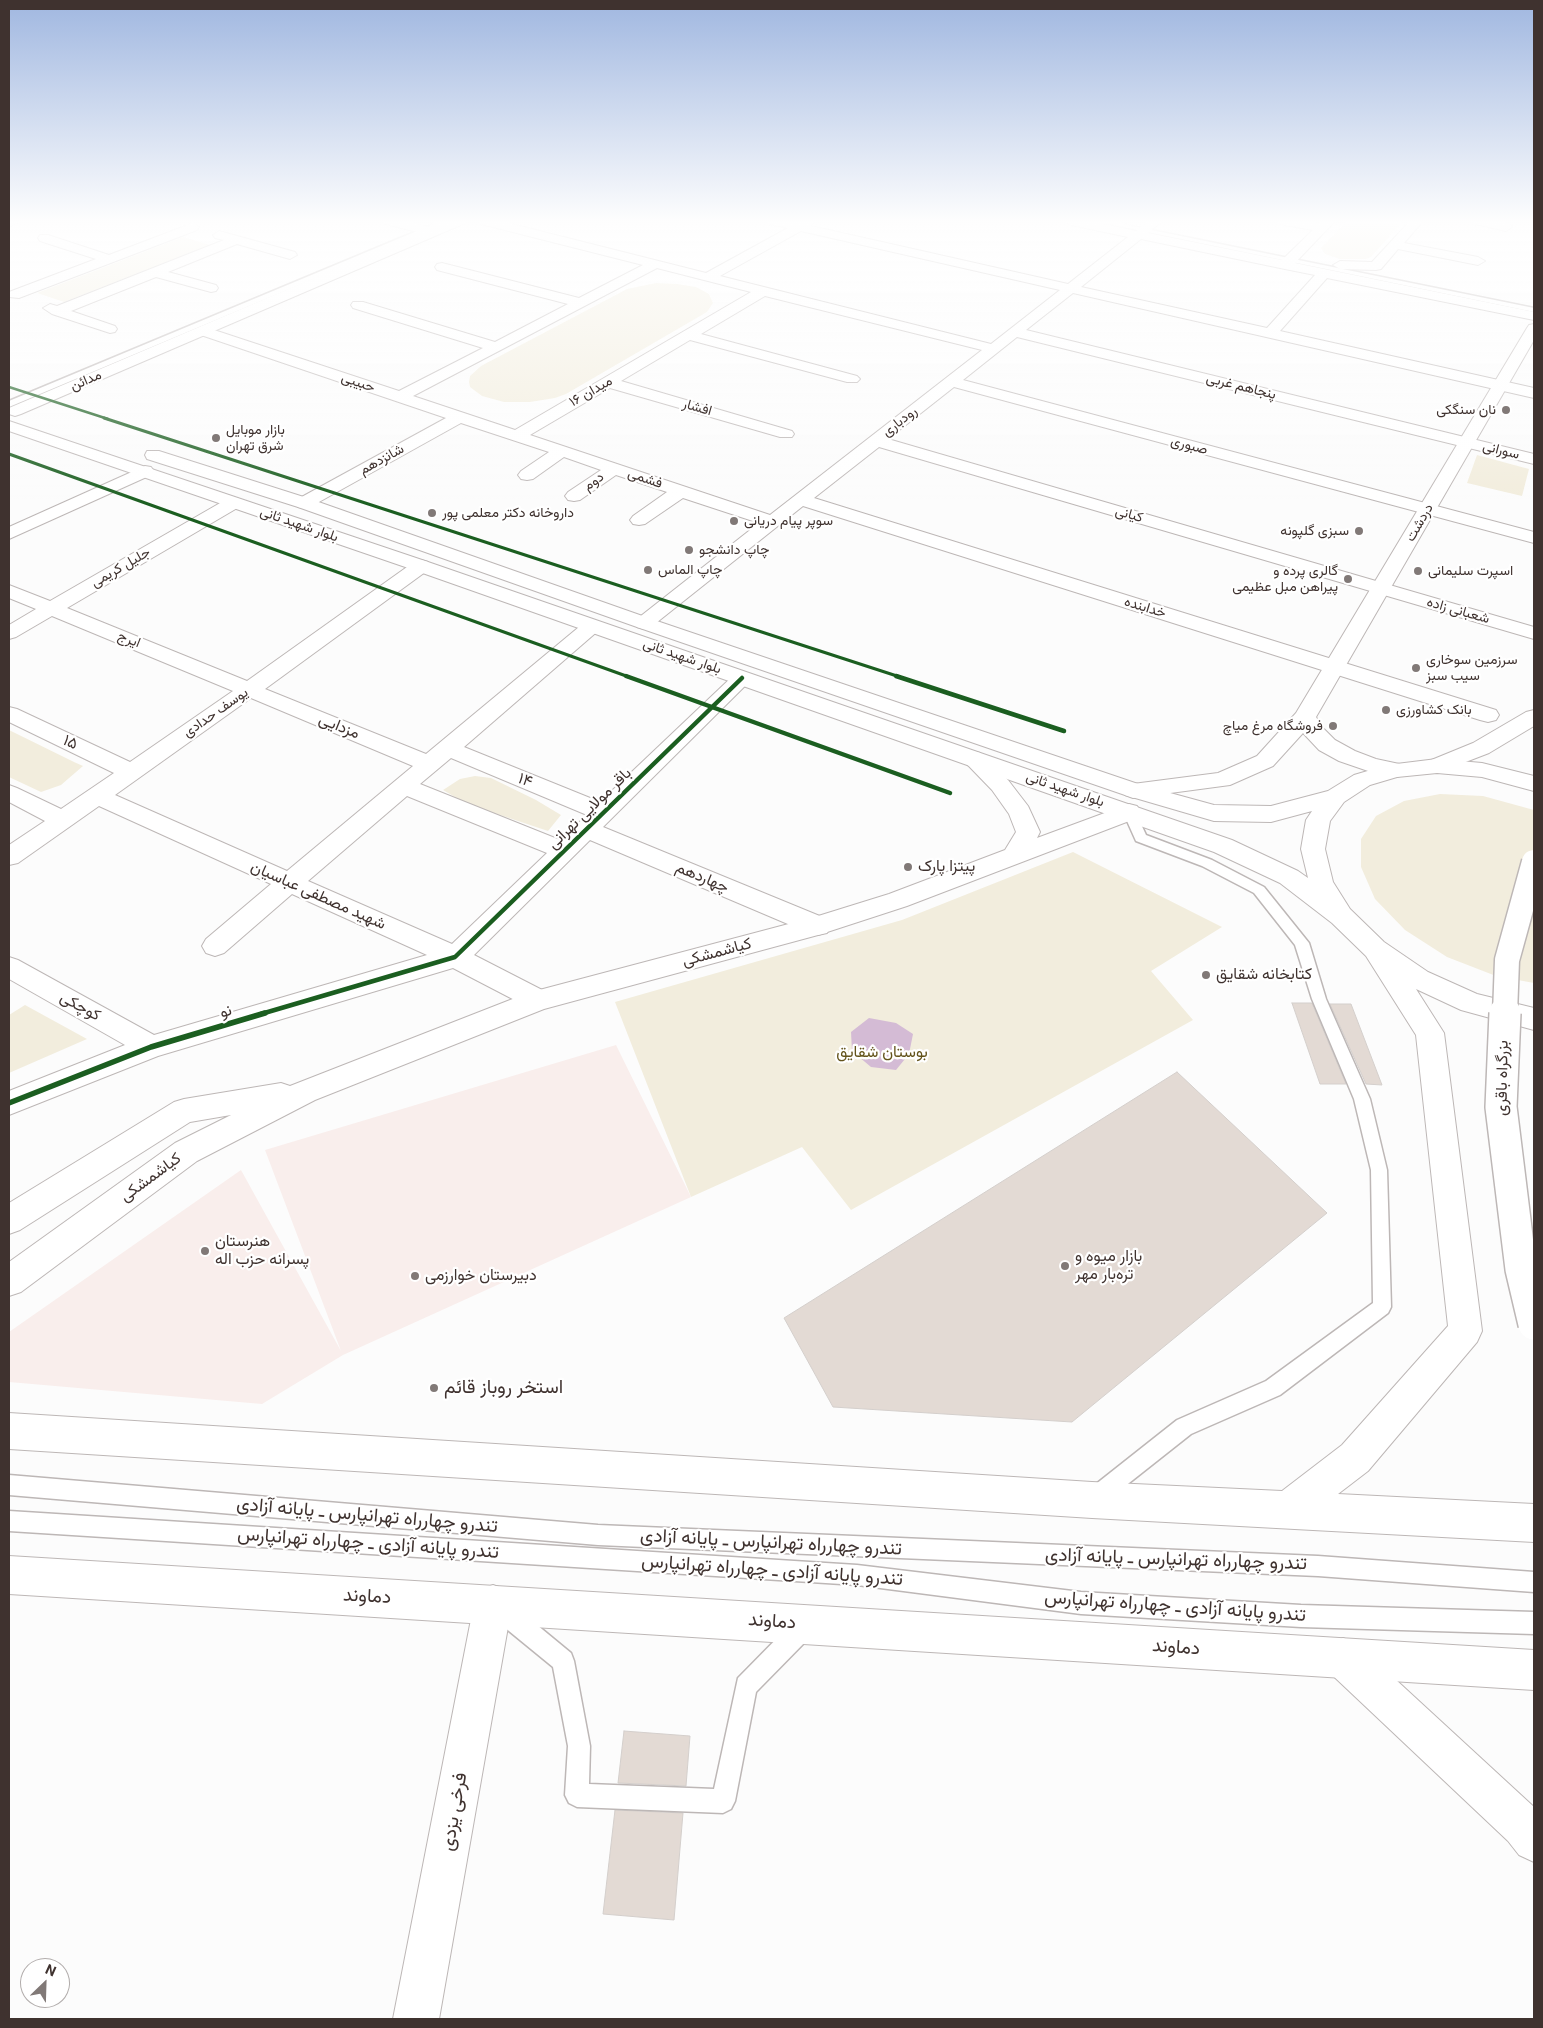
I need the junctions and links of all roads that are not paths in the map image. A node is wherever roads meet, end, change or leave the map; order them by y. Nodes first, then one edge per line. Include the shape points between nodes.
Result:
1 (71, 316) edge
2 (234, 316) edge
3 (238, 316) edge
4 (394, 316) edge
5 (556, 316) edge
6 (722, 316) edge
7 (861, 316) edge
8 (1036, 316) edge
9 (1191, 316) edge
10 (1286, 316) edge
11 (1534, 328) edge
12 (110, 329) dead end
13 (203, 331) junction
14 (1015, 332) junction
15 (1270, 334) junction
16 (689, 335) junction
17 (497, 346) junction
18 (994, 349) junction
19 (852, 379) dead end
20 (608, 382) junction
21 (951, 382) junction
22 (1500, 386) junction
23 (1534, 394) edge
24 (400, 397) junction
25 (10, 413) edge
26 (459, 417) junction
27 (786, 434) dead end
28 (517, 436) junction
29 (877, 440) junction
30 (1467, 442) junction
31 (118, 444) dead end
32 (136, 450) dead end
33 (562, 451) junction
34 (1534, 459) edge
35 (614, 469) junction
36 (145, 471) junction
37 (527, 475) dead end
38 (681, 491) junction
39 (574, 496) dead end
40 (801, 500) junction
41 (233, 502) junction
42 (304, 503) junction
43 (1427, 510) junction
44 (639, 520) dead end
45 (773, 522) junction
46 (9, 534) edge
47 (396, 536) junction
48 (1534, 538) edge
49 (375, 551) junction
50 (421, 566) junction
51 (1381, 589) junction
52 (9, 591) edge
53 (51, 608) junction
54 (644, 623) junction
55 (592, 626) junction
56 (9, 633) edge
57 (1534, 634) edge
58 (1335, 667) junction
59 (742, 678) junction
60 (249, 690) junction
61 (9, 714) edge
62 (1488, 715) dead end
63 (1305, 717) junction
64 (1534, 717) edge
65 (447, 748) junction
66 (972, 758) junction
67 (429, 764) junction
68 (1437, 766) junction
69 (1396, 770) junction
70 (132, 772) junction
71 (1534, 783) edge
72 (404, 786) junction
73 (9, 793) edge
74 (96, 796) junction
75 (1336, 797) junction
76 (1131, 801) junction
77 (63, 820) junction
78 (595, 821) junction
79 (564, 851) junction
80 (1014, 856) junction
81 (9, 857) edge
82 (1534, 862) edge
83 (290, 883) junction
84 (1342, 916) junction
85 (818, 926) junction
86 (216, 946) dead end
87 (1375, 949) junction
88 (455, 957) junction
89 (9, 967) edge
90 (538, 1000) junction
91 (1534, 1019) edge
92 (151, 1047) junction
93 (305, 1092) junction
94 (9, 1103) edge
95 (9, 1220) edge
96 (9, 1282) edge
97 (1534, 1324) edge
98 (9, 1431) edge
99 (9, 1485) edge
100 (1092, 1500) junction
101 (1288, 1510) junction
102 (9, 1521) edge
103 (1534, 1523) edge
104 (9, 1575) edge
105 (1534, 1582) edge
106 (493, 1604) junction
107 (1534, 1623) edge
108 (807, 1624) junction
109 (1343, 1658) junction
110 (1534, 1670) edge
111 (1534, 1840) edge
112 (416, 2019) edge

1 - 12 main road
2 - 25 lane
3 - 13 main road, مدائن
4 - 17 main road
5 - 17 main road
6 - 16 main road, میدان ۱۶
7 - 18 main road
8 - 14 main road, رودباری
9 - 15 main road
10 - 15 main road
11 - 22 main road, دردشت
13 - 24 main road, حبیبی
13 - 25 main road, مدائن
14 - 18 main road, رودباری
14 - 30 main road, پنجاهم غربی
15 - 22 main road
16 - 19 main road
16 - 20 main road, میدان ۱۶
17 - 24 main road
18 - 21 main road, رودباری
20 - 27 main road, افشار
20 - 28 main road, میدان ۱۶
21 - 29 main road, رودباری
21 - 43 main road, صبوری
22 - 23 main road
22 - 30 main road, دردشت
24 - 26 main road
25 - 31 main road
25 - 36 main road, بلوار شهید ثانی
26 - 28 main road
26 - 42 main road, شانزدهم
28 - 33 main road, فشمی
29 - 40 main road, رودباری
29 - 51 main road, کیانی
30 - 34 main road, سورانی
30 - 43 main road, دردشت
32 - 42 main road, بلوار شهید ثانی
33 - 35 main road, فشمی
33 - 37 main road
35 - 38 main road, فشمی
35 - 39 main road, دوم
36 - 41 main road, بلوار شهید ثانی
36 - 46 main road
38 - 44 main road
38 - 45 main road, فشمی
40 - 45 main road, رودباری
40 - 58 main road, خدابنده
41 - 49 main road, بلوار شهید ثانی
41 - 53 main road, جلیل کریمی
42 - 47 main road, بلوار شهید ثانی
43 - 48 main road, صبوری
43 - 51 main road, دردشت
45 - 54 main road, رودباری
47 - 49 main road
47 - 54 main road, بلوار شهید ثانی
49 - 50 main road, بلوار شهید ثانی
50 - 55 main road, بلوار شهید ثانی
50 - 60 main road, یوسف حدادی
51 - 57 main road, شعبانی زاده
51 - 58 main road, دردشت
52 - 53 main road, ایرج
53 - 56 main road, جلیل کریمی
53 - 60 main road, ایرج
54 - 76 main road, بلوار شهید ثانی
55 - 59 main road, بلوار شهید ثانی
55 - 65 main road
58 - 62 main road, خدابنده
58 - 63 main road, دردشت
59 - 66 main road, بلوار شهید ثانی
59 - 78 main road, باقر مولایی تهرانی
60 - 67 main road, مزدایی
60 - 70 main road, یوسف حدادی
61 - 70 main road, ۱۵
63 - 69 main road via 1327,745 1371,765
63 - 76 main road, دردشت via 1265,761 1222,780
64 - 68 main road via 1481,748
65 - 67 main road
65 - 78 main road, ۱۴
66 - 76 main road, بلوار شهید ثانی
66 - 80 main road via 1000,785 1020,812 1028,832
67 - 72 main road
68 - 69 main road
68 - 71 main road via 1482,770
69 - 75 main road via 1362,780
70 - 74 main road, یوسف حدادی
72 - 79 main road
72 - 83 main road
73 - 77 main road
74 - 77 main road, یوسف حدادی
74 - 83 main road, شهید مصطفی عباسیان
75 - 76 main road, بلوار شهید ثانی via 1271,814 1214,813
75 - 84 main road via 1318,820 1313,849 1321,882
76 - 80 main road, کیاشمشکی
76 - 84 main road, بلوار شهید ثانی via 1289,877
76 - 100 lane via 1141,838 1207,863 1259,890 1302,943 1319,999 1362,1099 1379,1170 1382,1307 1273,1388 1184,1427
77 - 81 main road, یوسف حدادی
78 - 79 main road, باقر مولایی تهرانی
78 - 85 main road, چهاردهم
79 - 88 main road, باقر مولایی تهرانی
80 - 85 main road, کیاشمشکی
82 - 97 main road, بزرگراه باقری, bridge via 1507,960 1500,1107 1522,1269
83 - 86 main road
83 - 88 main road, شهید مصطفی عباسیان
84 - 87 main road
85 - 90 main road, کیاشمشکی
87 - 91 main road via 1419,979 1471,1003
87 - 101 main road via 1430,1033 1465,1331 1355,1458
88 - 90 main road, شهید مصطفی عباسیان
88 - 92 main road, نو
89 - 92 main road, کوچکی
90 - 93 main road, کیاشمشکی
92 - 94 main road, نو
93 - 95 main road, کیاشمشکی via 184,1111
93 - 96 main road, کیاشمشکی via 186,1152
98 - 100 main road
99 - 105 lane, تندرو چهارراه تهرانپارس ـ پایانه آزادی via 598,1535 1318,1566
100 - 101 main road
101 - 103 main road
102 - 107 lane, تندرو پایانه آزادی ـ چهارراه تهرانپارس via 857,1575 1081,1603 1301,1616
104 - 106 main road, دماوند
106 - 108 main road, دماوند
106 - 108 lane via 563,1661 579,1746 577,1795 723,1801 746,1686
106 - 112 main road, فرخی یزدی
108 - 109 main road, دماوند
109 - 110 main road, دماوند
109 - 111 main road via 1523,1826

